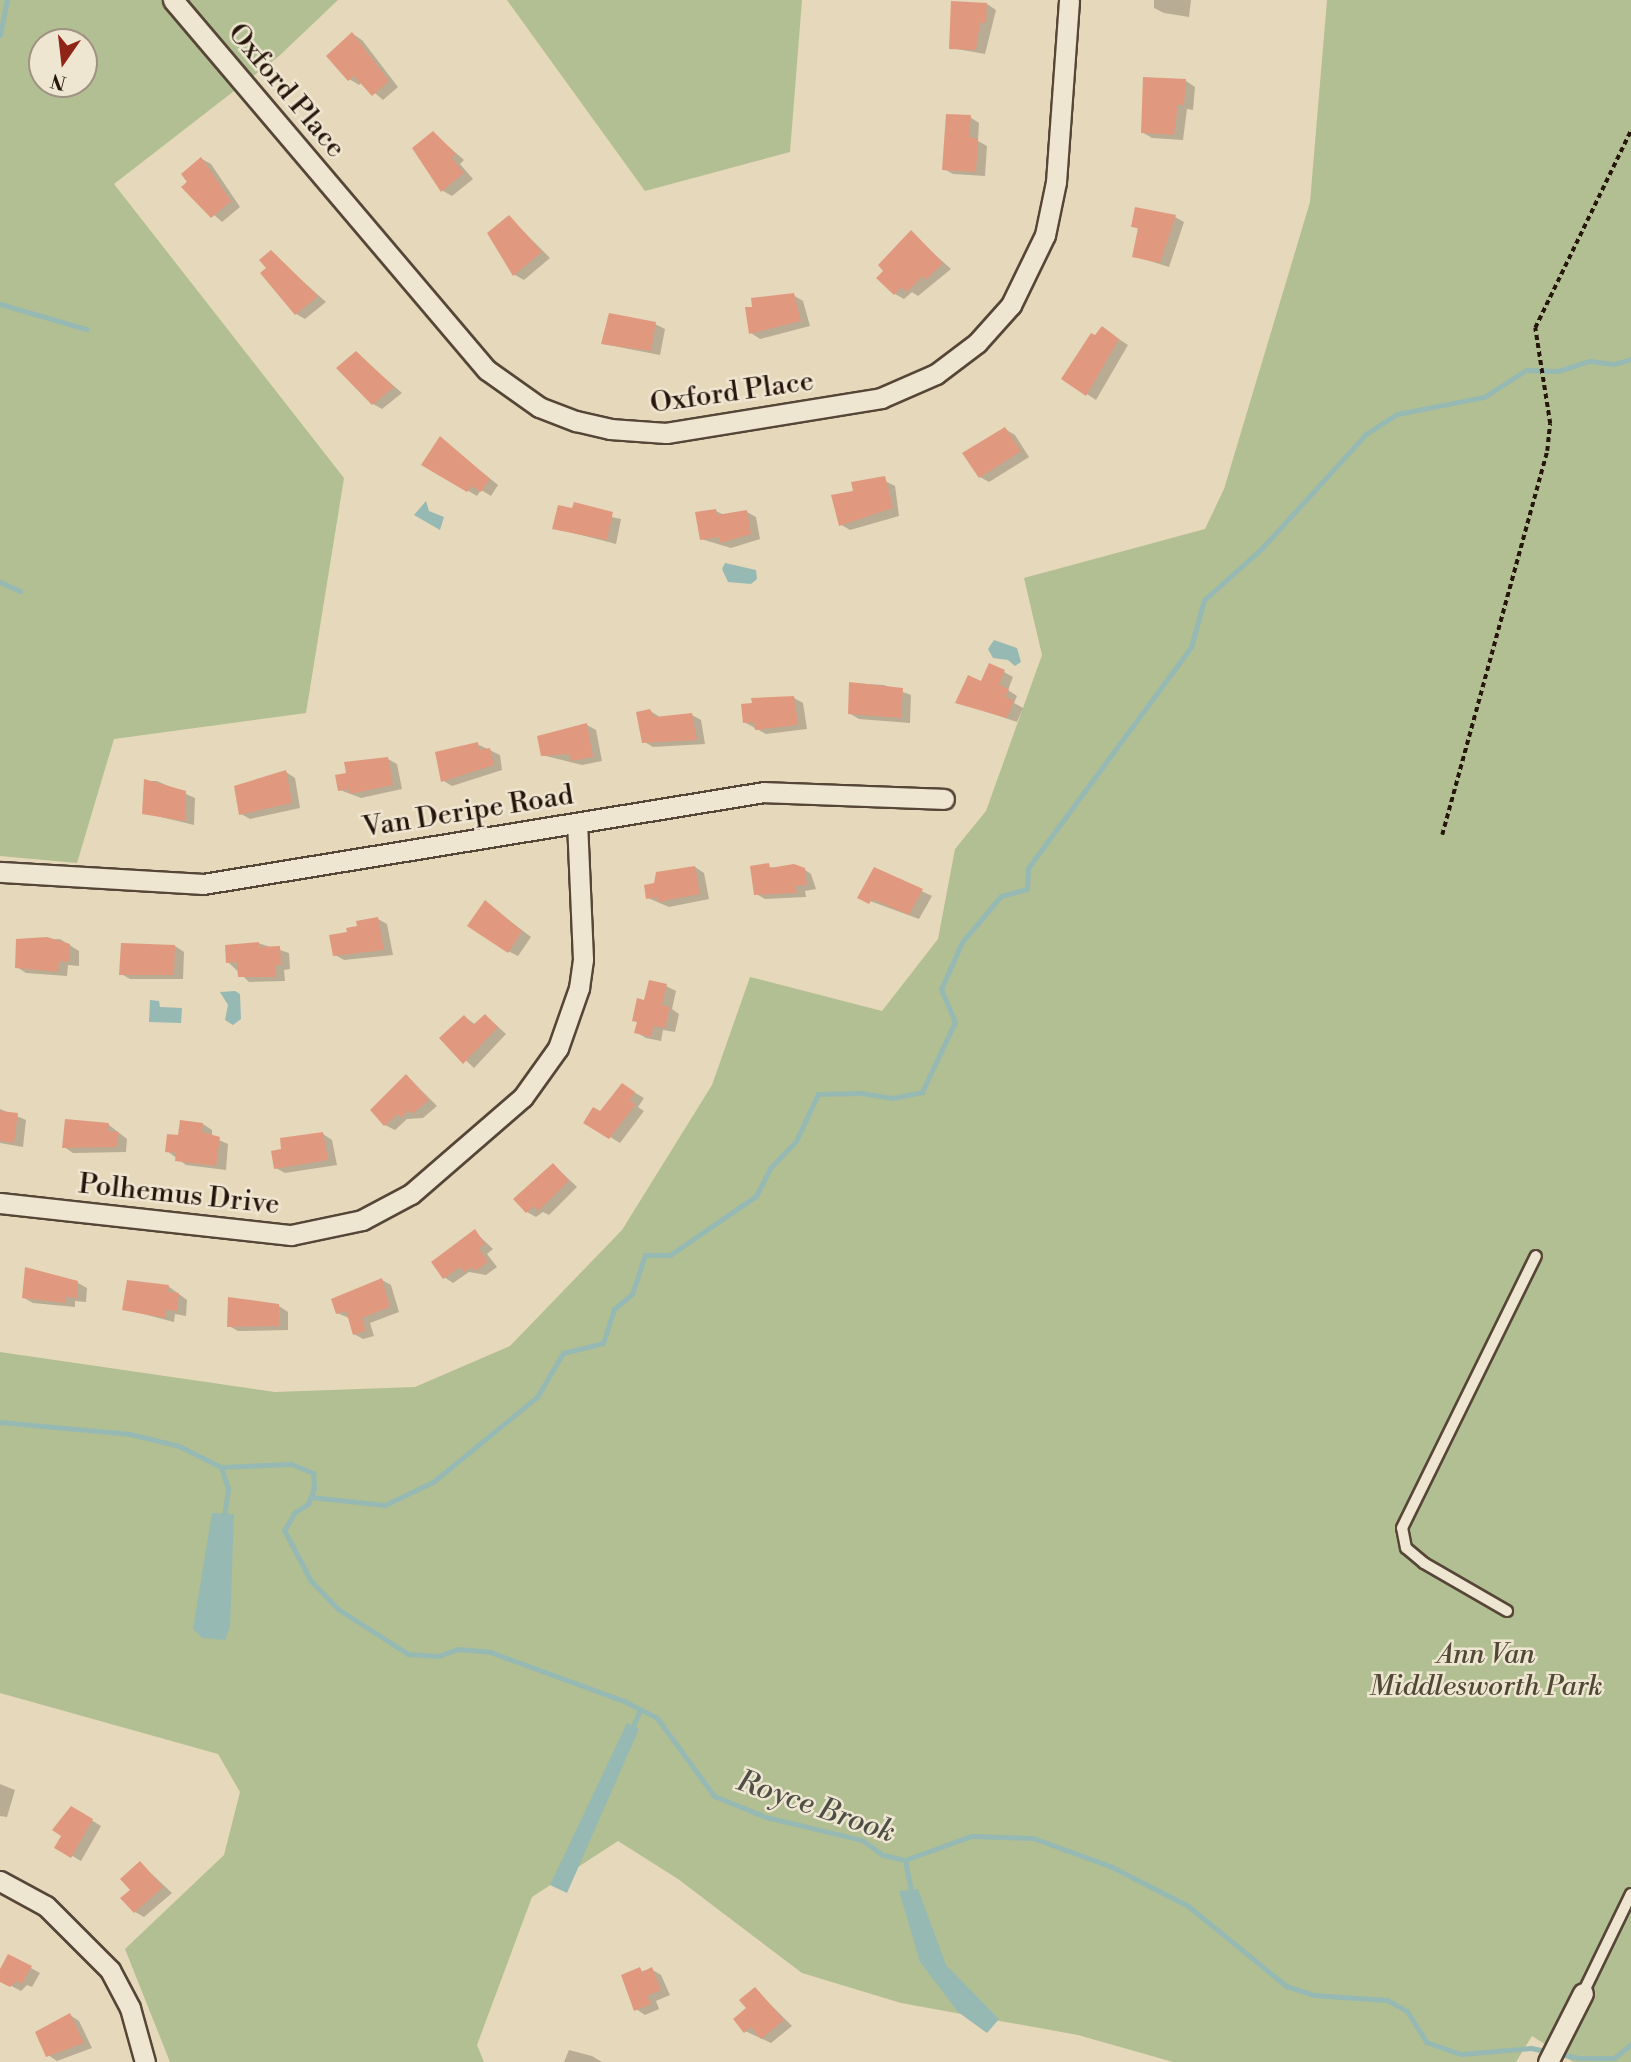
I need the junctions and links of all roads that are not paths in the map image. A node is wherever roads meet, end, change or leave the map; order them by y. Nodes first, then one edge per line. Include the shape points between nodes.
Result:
1 (173, 0) edge
2 (1069, 0) edge
3 (944, 799) dead end
4 (577, 823) junction
5 (0, 872) edge
6 (0, 1203) edge
7 (1536, 1256) dead end
8 (1507, 1611) dead end
9 (0, 1881) edge
10 (1631, 1894) edge
11 (1583, 1993) joint
12 (145, 2062) edge
13 (1548, 2062) edge

1 - 2 street, Oxford Place via 487,370 539,407 576,421 640,433 666,433 881,398 936,374 977,343 1012,305 1045,235 1056,182
3 - 4 street, Van Deripe Road via 764,792
4 - 5 street, Van Deripe Road via 203,884
4 - 6 street, Polhemus Drive via 583,959 579,988 558,1048 523,1097 411,1194 362,1220 278,1235
7 - 8 lane via 1402,1528 1406,1548 1424,1563
9 - 12 street via 46,1906 110,1970 130,2008
10 - 11 lane
11 - 13 street

